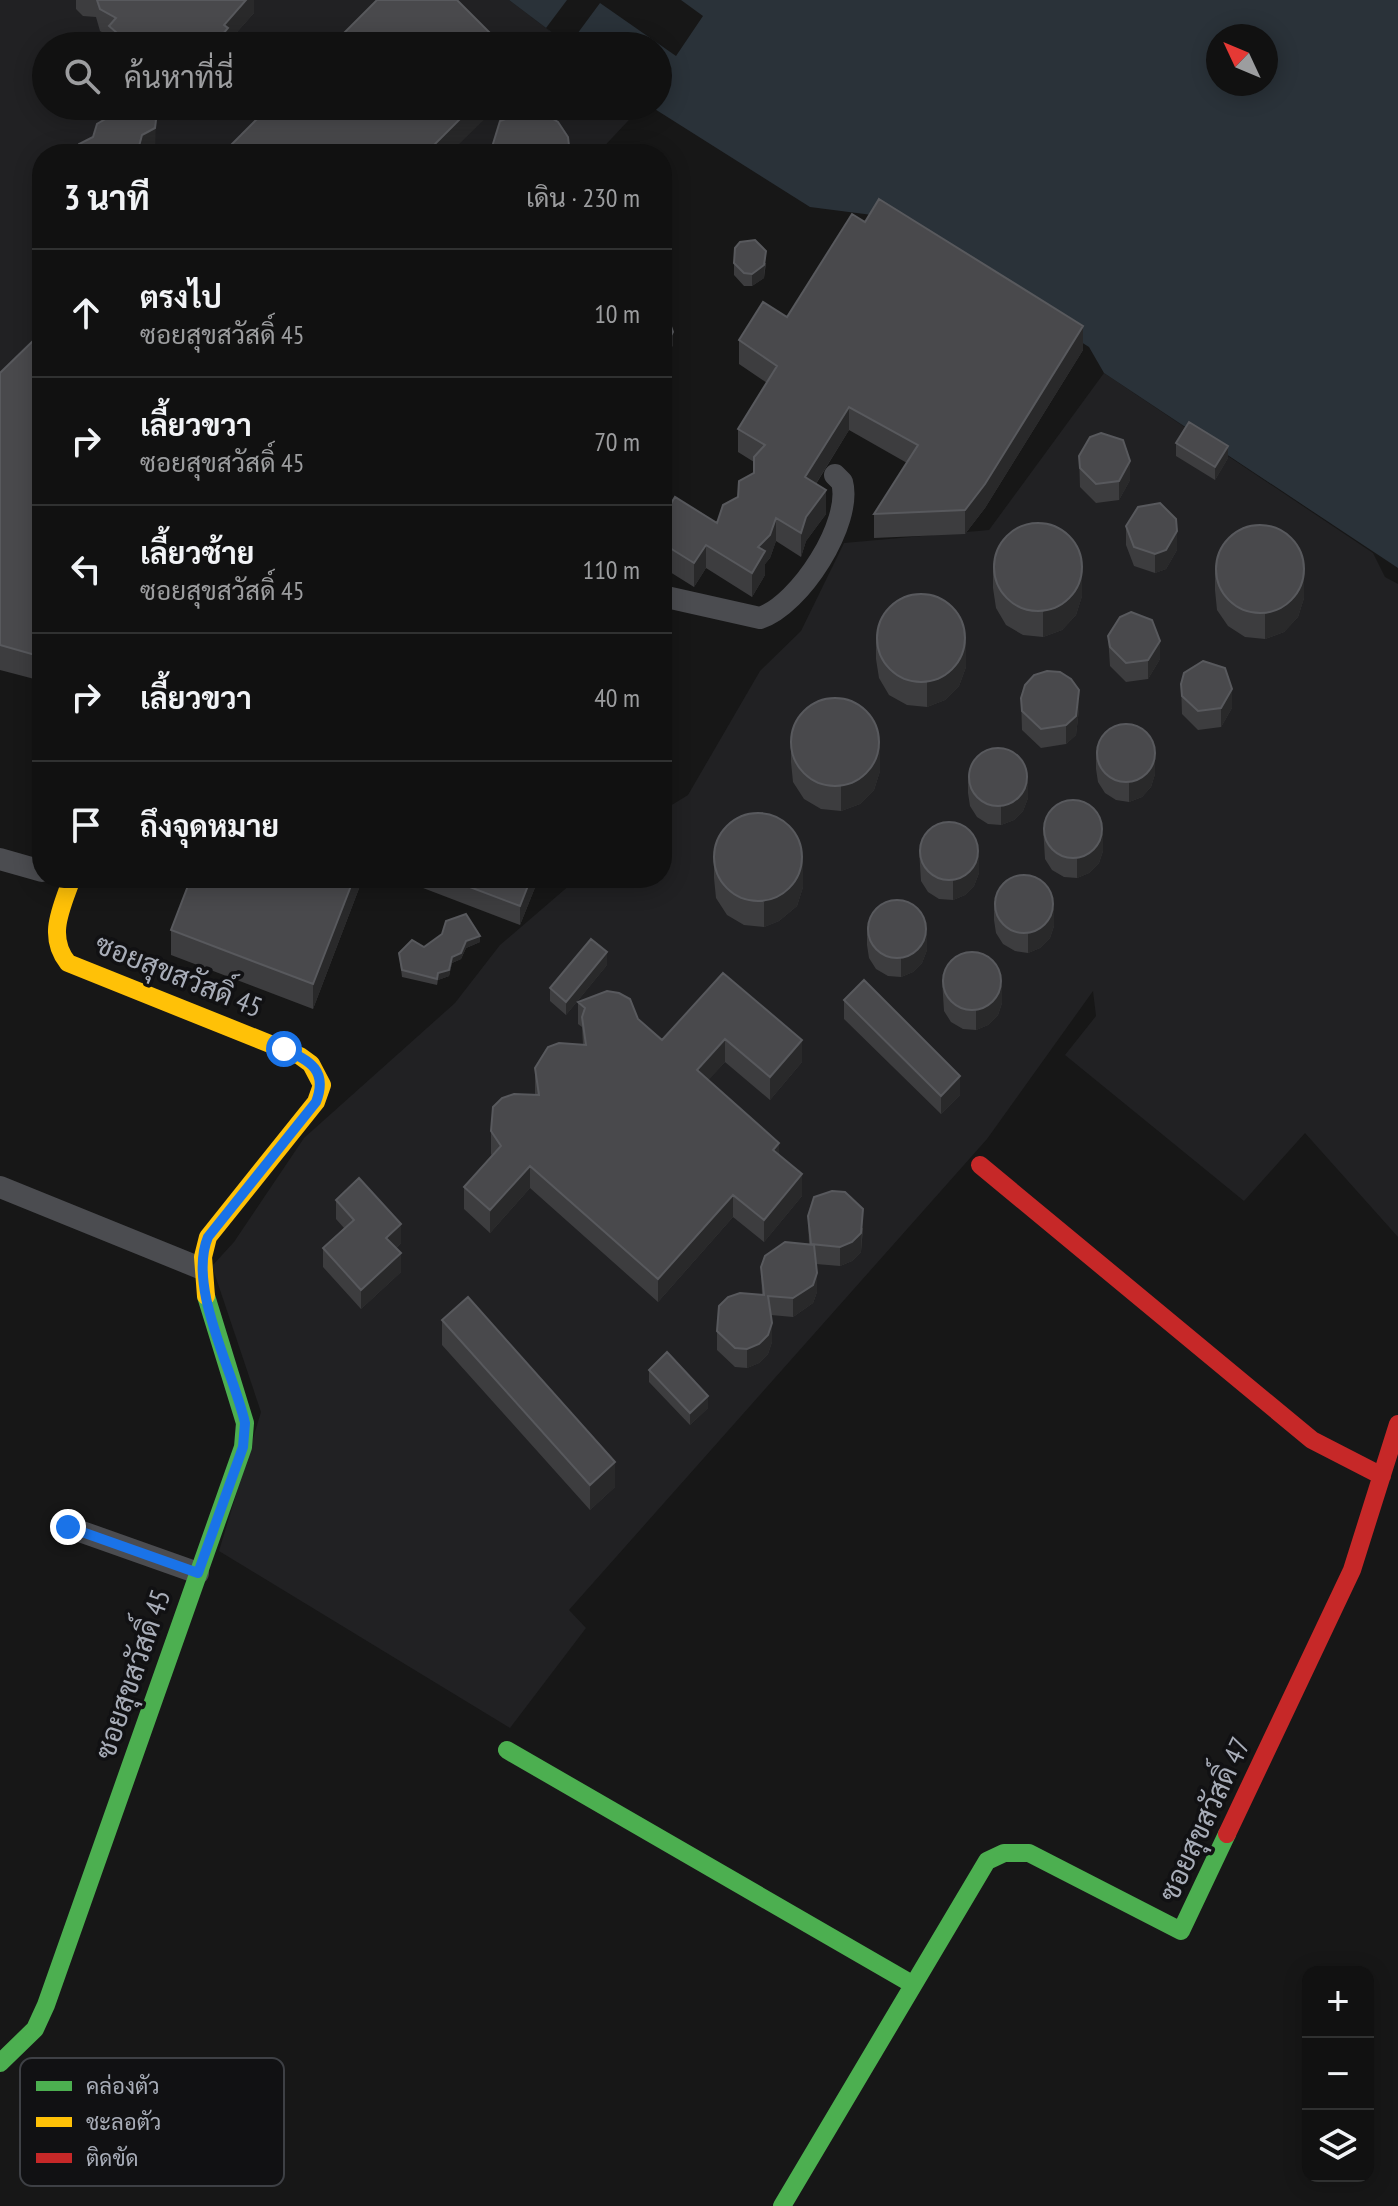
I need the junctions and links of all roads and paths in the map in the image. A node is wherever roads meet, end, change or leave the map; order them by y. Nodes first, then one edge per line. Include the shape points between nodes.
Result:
1 (835, 475) dead end
2 (672, 598) edge
3 (0, 859) edge
4 (32, 868) edge
5 (68, 888) edge
6 (980, 1165) dead end
7 (0, 1187) edge
8 (200, 1268) junction
9 (1398, 1424) edge
10 (1382, 1476) junction
11 (68, 1527) dead end
12 (198, 1573) junction
13 (507, 1750) dead end
14 (912, 1984) junction
15 (0, 2063) edge
16 (782, 2206) edge

1 - 2 street via 842,482 845,509 791,601 760,618
3 - 4 street
5 - 8 street, ซอยสุขสวัสดิ์ 45 via 55,933 60,956 68,963 300,1056 319,1075 322,1085 316,1102 208,1237
6 - 10 street via 1312,1440
7 - 8 street
8 - 12 street, ซอยสุขสวัสดิ์ 45 via 245,1423 243,1447
9 - 10 street, ซอยสุขสวัสดิ์ 47
10 - 14 street, ซอยสุขสวัสดิ์ 47 via 1352,1570 1181,1931 1029,1853 994,1854 982,1865
11 - 12 street
12 - 15 street, ซอยสุขสวัสดิ์ 45 via 46,2005 35,2029
13 - 14 street
14 - 16 street, ซอยสุขสวัสดิ์ 47

